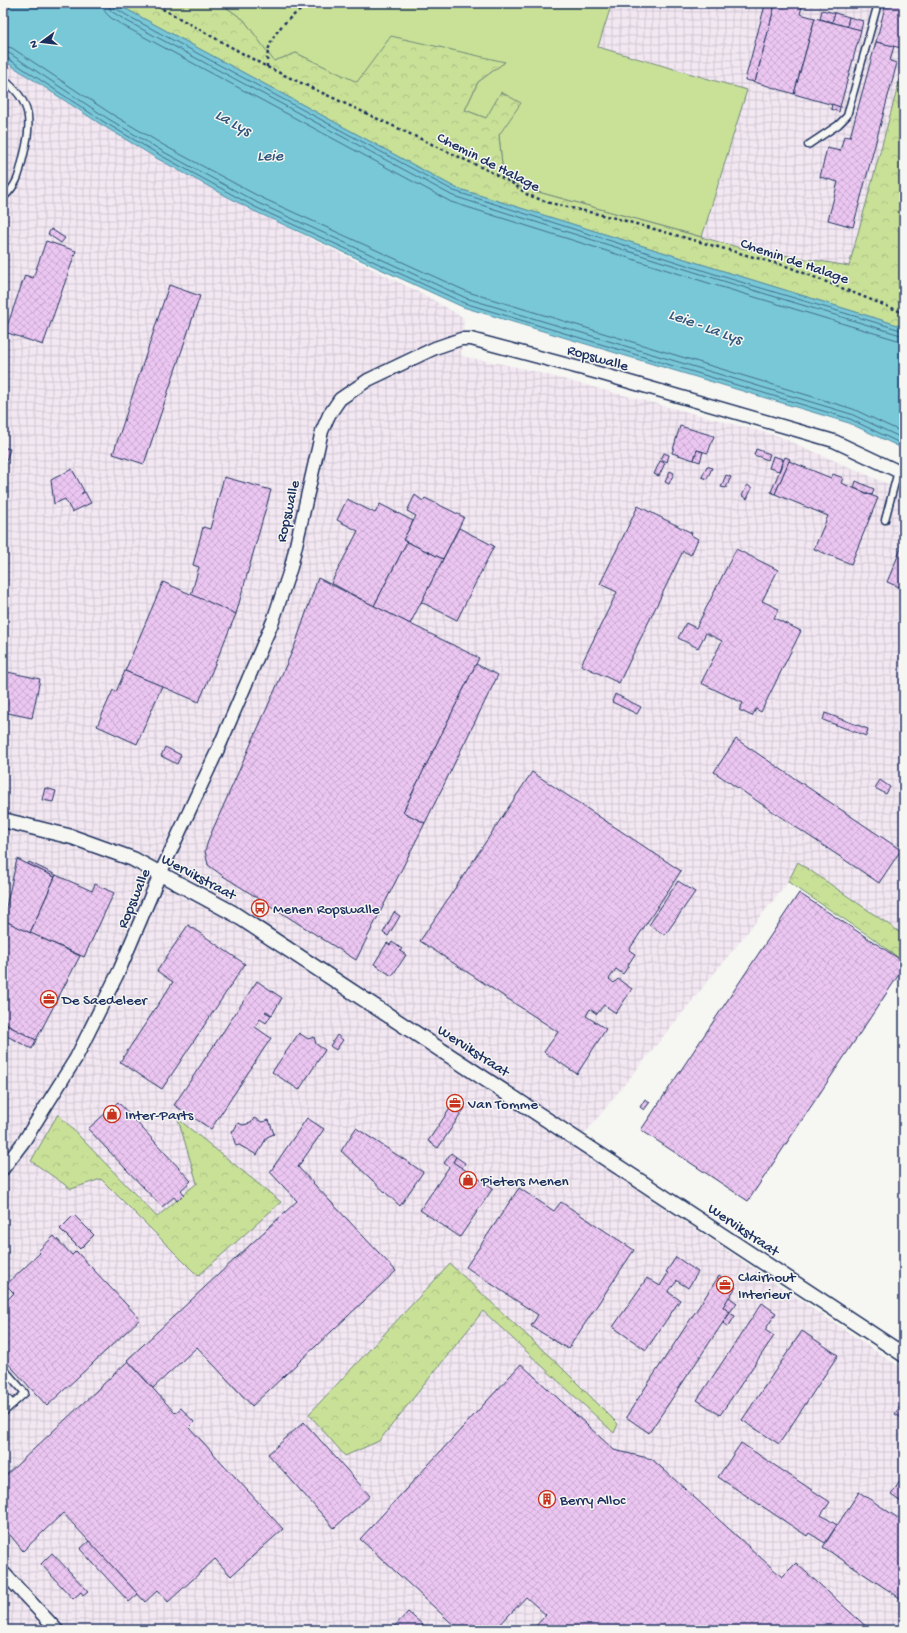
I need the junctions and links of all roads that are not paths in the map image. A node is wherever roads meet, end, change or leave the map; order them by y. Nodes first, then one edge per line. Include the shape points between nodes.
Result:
1 (878, 3) edge
2 (3, 79) edge
3 (808, 146) dead end
4 (3, 198) edge
5 (901, 472) edge
6 (885, 520) dead end
7 (3, 820) edge
8 (160, 874) junction
9 (3, 1169) edge
10 (902, 1349) edge
11 (3, 1368) edge
12 (3, 1394) edge
13 (13, 1404) junction
14 (3, 1413) edge
15 (3, 1572) edge
16 (57, 1630) edge

1 - 3 lane via 847,116
2 - 4 lane via 23,101 29,124 29,136 17,181
5 - 6 lane
5 - 8 street, Ropswalle via 834,441 471,339 461,339 435,348 368,380 340,399 328,415 290,567 273,621 219,747
7 - 8 street, Wervikstraat via 72,837 133,859
8 - 9 street, Ropswalle via 120,969 76,1058 24,1141
8 - 10 street, Wervikstraat via 233,913
11 - 13 lane via 25,1393
12 - 13 lane
13 - 14 lane
15 - 16 street

